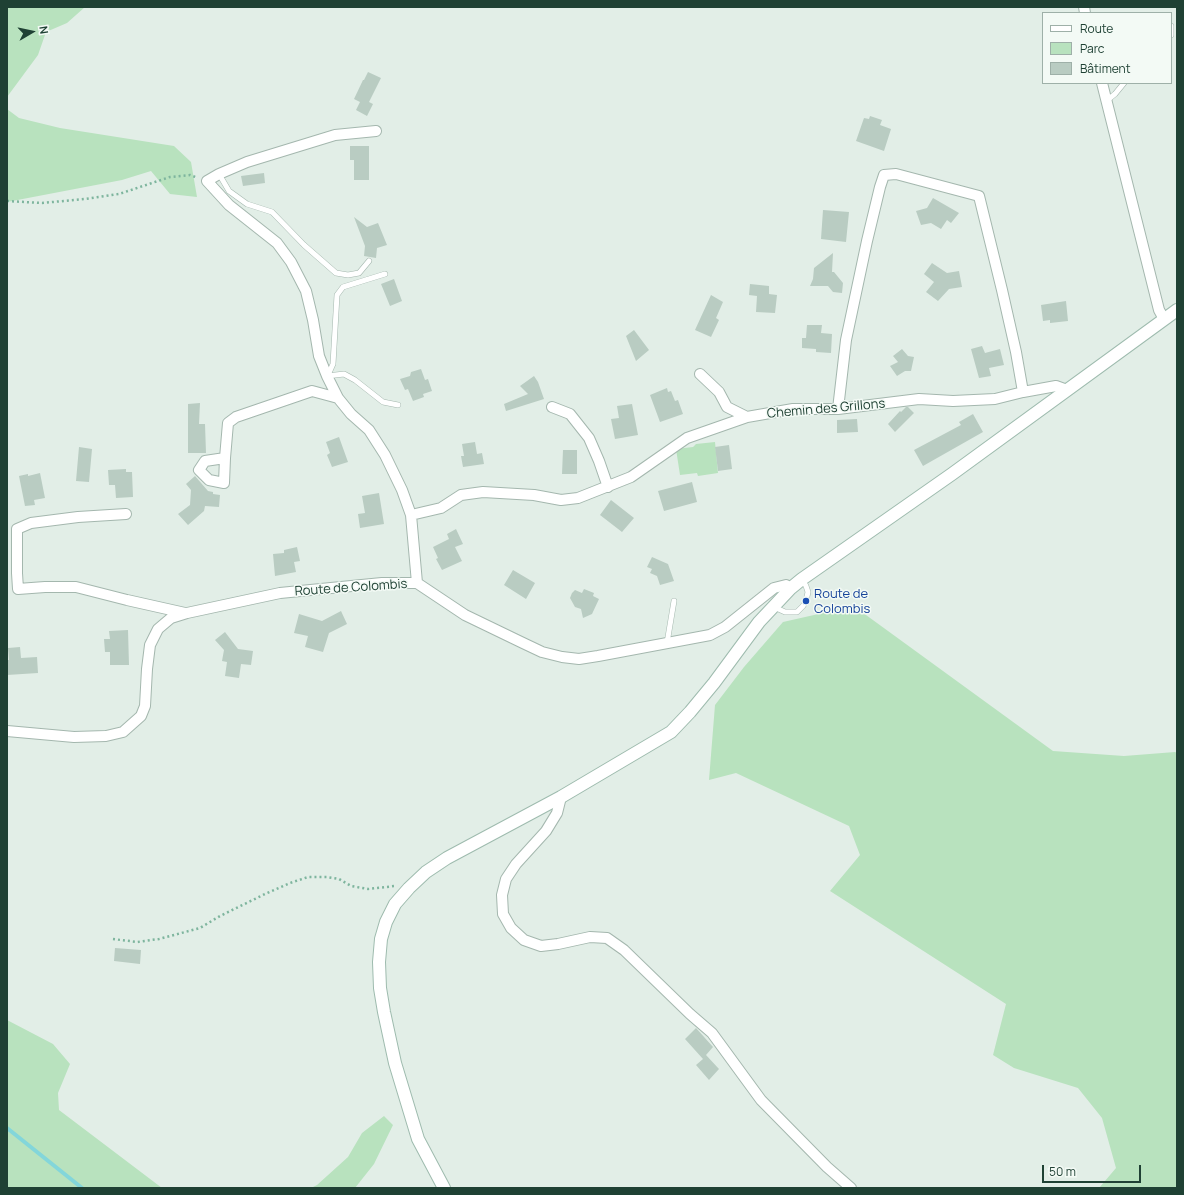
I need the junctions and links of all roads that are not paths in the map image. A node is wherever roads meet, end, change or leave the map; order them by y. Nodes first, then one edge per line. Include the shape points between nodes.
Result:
1 (1102, 84) edge
2 (1123, 84) edge
3 (1106, 100) junction
4 (376, 132) dead end
5 (218, 174) junction
6 (369, 261) dead end
7 (385, 274) dead end
8 (1177, 310) edge
9 (1164, 319) junction
10 (700, 374) dead end
11 (328, 376) junction
12 (1067, 390) junction
13 (1023, 392) junction
14 (338, 398) junction
15 (398, 405) dead end
16 (552, 407) dead end
17 (838, 409) junction
18 (747, 417) junction
19 (225, 458) dead end
20 (608, 487) junction
21 (126, 514) dead end
22 (411, 515) junction
23 (802, 579) junction
24 (417, 583) junction
25 (791, 588) junction
26 (674, 601) dead end
27 (773, 607) junction
28 (187, 613) junction
29 (667, 644) junction
30 (7, 732) edge
31 (561, 797) junction
32 (444, 1188) edge
33 (851, 1188) edge

1 - 3 street
2 - 3 lane
3 - 9 street via 1159,310
4 - 5 street via 335,135 247,162
5 - 6 lane via 230,191 247,204 272,212 336,273 359,273
5 - 11 street via 206,181 229,205 277,243 291,262 306,291 320,356
7 - 11 lane via 344,287 337,295 333,364
8 - 9 street
9 - 12 street
10 - 18 street via 719,392 727,407
11 - 14 street
11 - 15 lane via 344,374 383,402
12 - 13 street, Chemin des Grillons via 1056,386
12 - 23 street
13 - 17 street, Chemin des Grillons via 996,399 919,399
13 - 17 street via 979,196 896,174 884,175 846,340
14 - 19 street via 312,391 236,417 228,423
14 - 22 street via 369,430 385,455
16 - 20 street via 570,414 589,438
17 - 18 street, Chemin des Grillons via 793,409
18 - 20 street, Chemin des Grillons via 687,438 631,477
20 - 22 street, Chemin des Grillons via 578,498 561,500 509,493 483,492 461,495 440,508
21 - 28 street via 78,517 31,524 17,529 18,589 76,587
22 - 24 street
23 - 25 street
23 - 27 lane via 808,592 806,601 797,612 785,612
24 - 28 street, Route de Colombis via 382,583 280,593
24 - 29 street, Route de Colombis via 465,615 542,652 562,657 579,659
25 - 27 street
25 - 29 street, Route de Colombis via 786,585 774,588 725,627 710,635
26 - 29 lane
27 - 31 street via 714,684 671,732
28 - 30 street, Route de Colombis via 170,618 158,629 150,645 145,706 141,716 123,732 106,736 74,737
31 - 32 street via 447,858 426,872 394,904 386,922 381,939 380,988 395,1063 418,1139
31 - 33 street via 557,813 546,831 506,879 502,895 503,914 511,928 524,940 541,946 590,937 607,938 624,950 712,1033 761,1100

